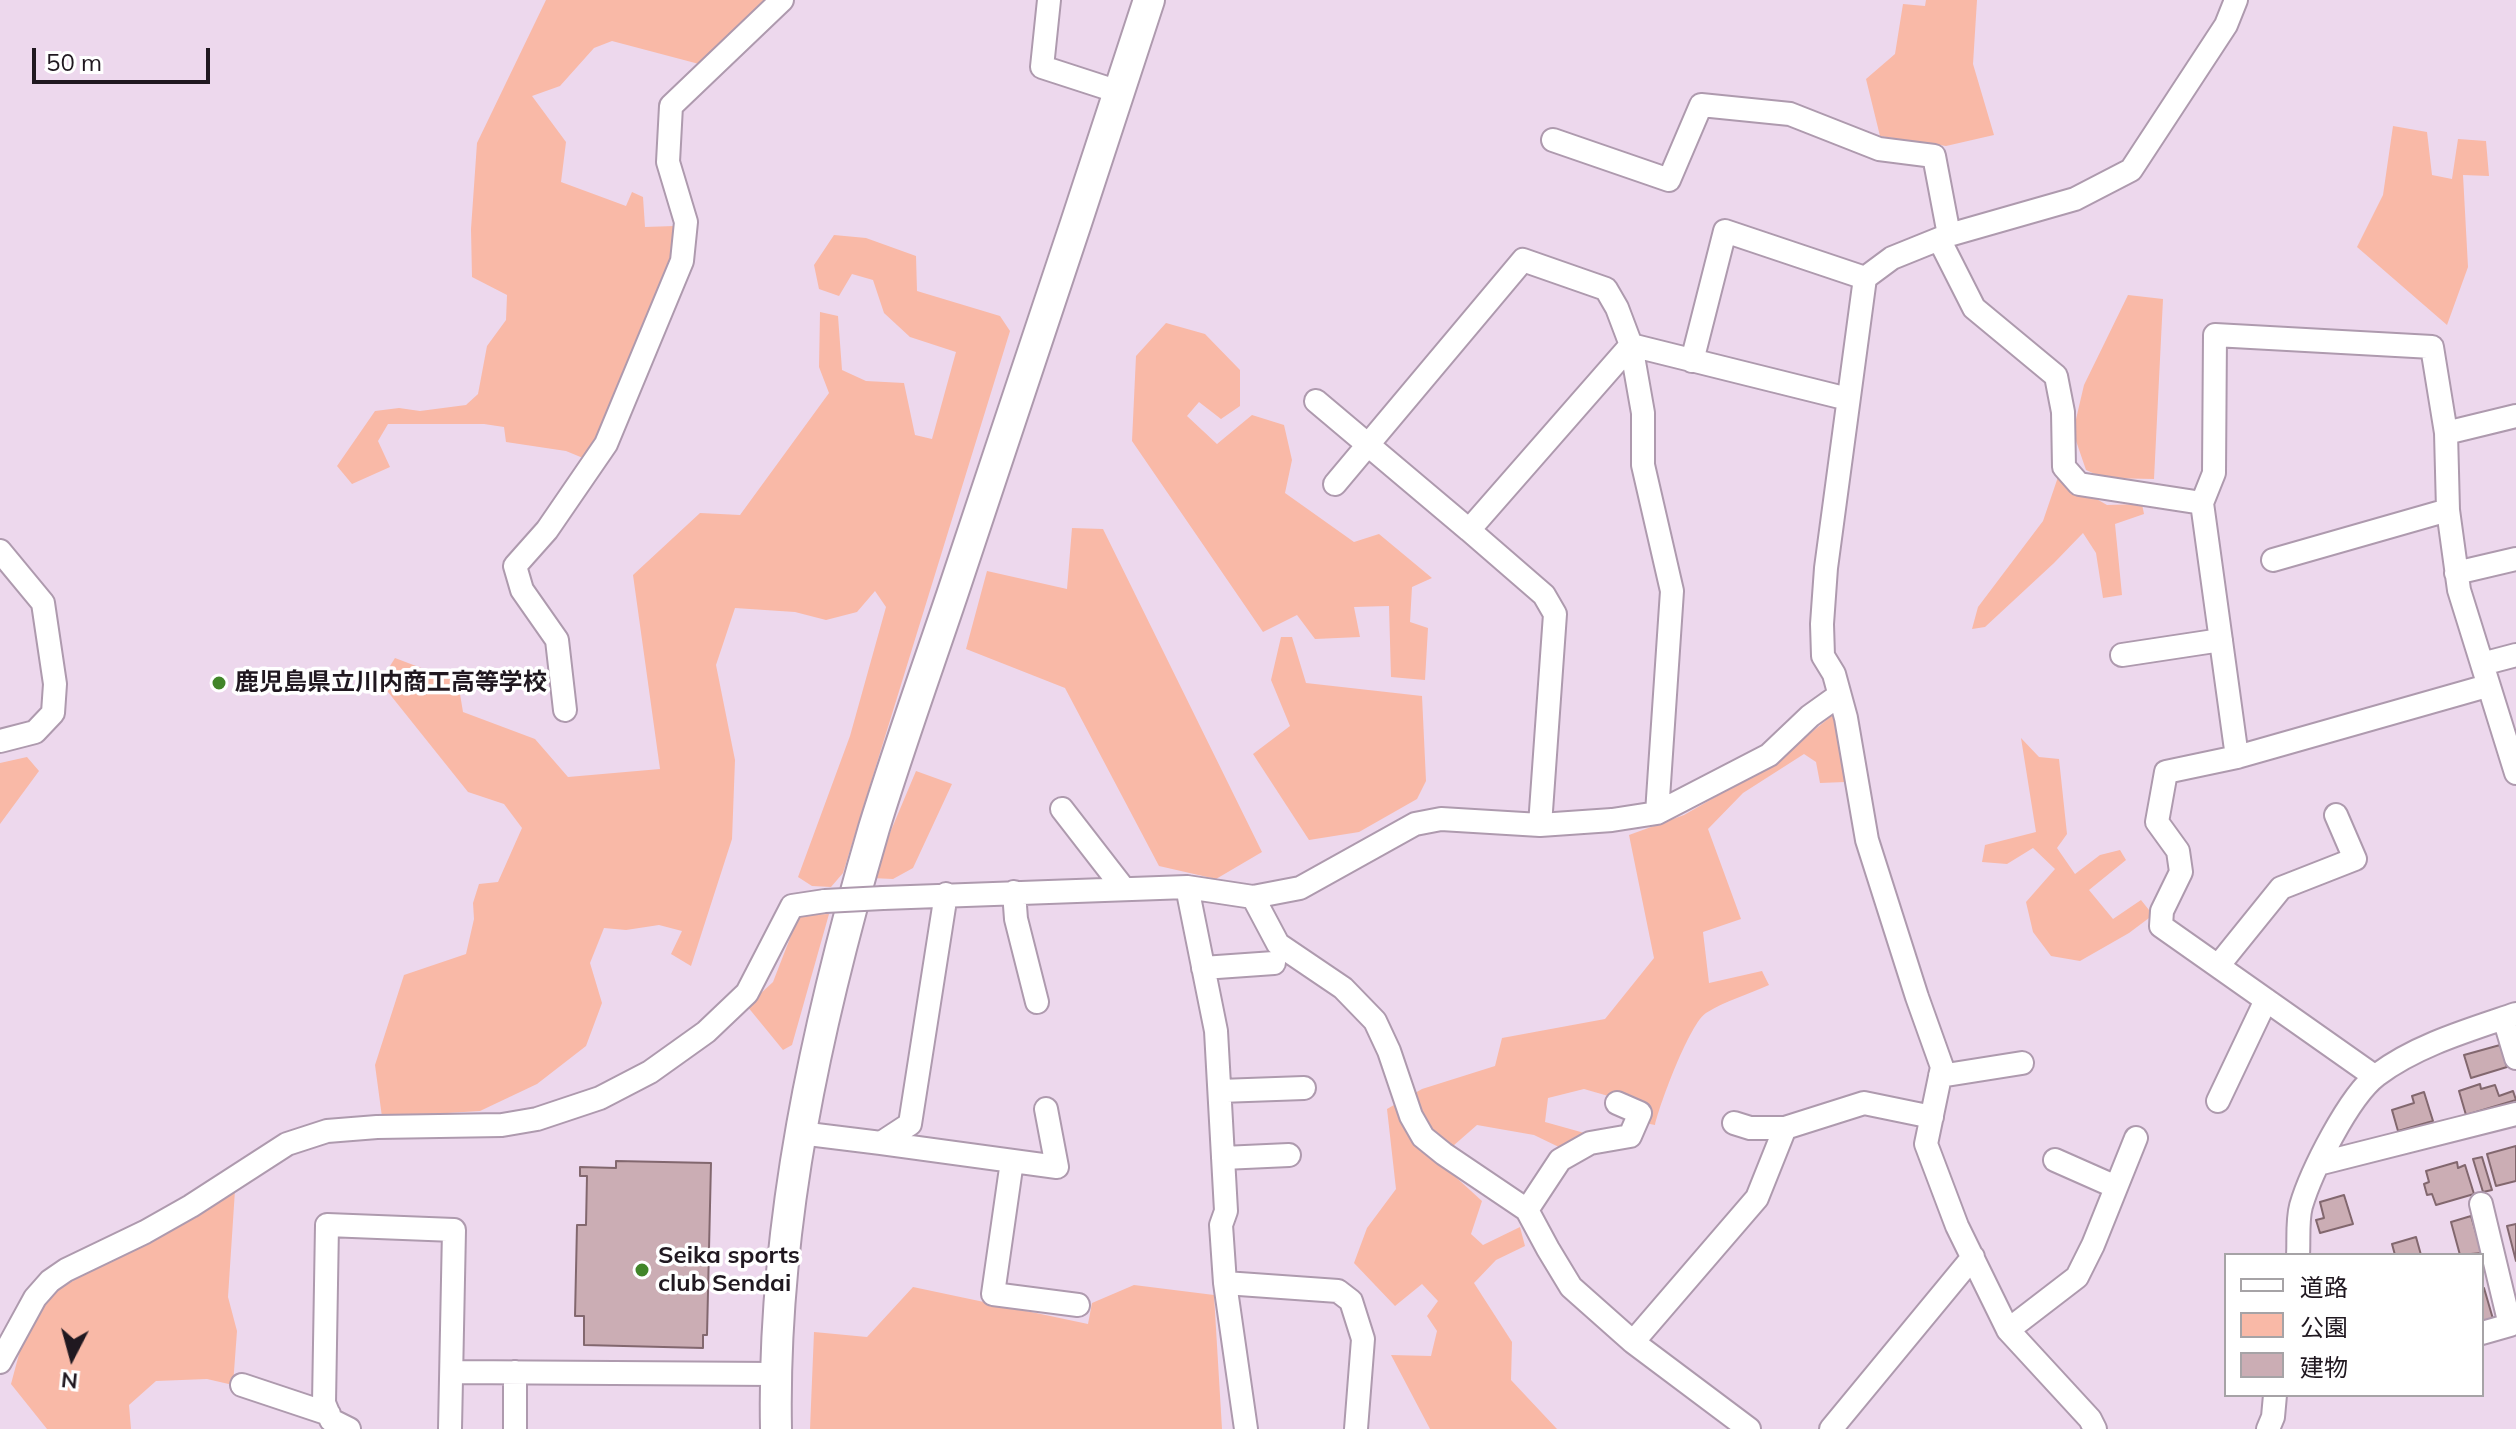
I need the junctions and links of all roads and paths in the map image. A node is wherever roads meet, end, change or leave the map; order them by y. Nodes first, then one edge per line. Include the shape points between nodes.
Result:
1 (782, 0) edge
2 (1049, 0) edge
3 (1149, 0) edge
4 (2236, 0) edge
5 (1119, 92) junction
6 (1553, 140) dead end
7 (1944, 237) junction
8 (1865, 278) junction
9 (1631, 345) junction
10 (1692, 361) junction
11 (1848, 399) junction
12 (1316, 401) dead end
13 (2516, 416) edge
14 (2446, 433) junction
15 (1368, 446) junction
16 (1335, 484) dead end
17 (2202, 503) junction
18 (2448, 510) junction
19 (1469, 530) junction
20 (0, 551) edge
21 (2516, 559) edge
22 (2273, 560) dead end
23 (2456, 573) junction
24 (2221, 640) junction
25 (2122, 655) dead end
26 (2516, 655) edge
27 (2484, 675) junction
28 (1838, 696) junction
29 (565, 710) dead end
30 (0, 741) edge
31 (2237, 757) junction
32 (2516, 773) edge
33 (1062, 809) dead end
34 (1657, 813) junction
35 (2336, 815) dead end
36 (1540, 825) junction
37 (1187, 887) junction
38 (1124, 889) junction
39 (1014, 892) junction
40 (946, 894) junction
41 (1253, 897) junction
42 (1274, 963) dead end
43 (2218, 966) junction
44 (1203, 968) junction
45 (2266, 1000) junction
46 (1037, 1002) dead end
47 (2510, 1016) edge
48 (2516, 1058) edge
49 (2022, 1063) dead end
50 (1940, 1076) junction
51 (2374, 1076) junction
52 (1304, 1088) dead end
53 (1220, 1091) junction
54 (2218, 1101) dead end
55 (1617, 1103) dead end
56 (1046, 1109) dead end
57 (2516, 1114) edge
58 (1932, 1117) junction
59 (1734, 1123) dead end
60 (1785, 1128) junction
61 (800, 1133) junction
62 (2136, 1138) dead end
63 (881, 1143) junction
64 (1289, 1155) dead end
65 (1223, 1158) junction
66 (2055, 1160) dead end
67 (1012, 1161) junction
68 (2318, 1164) junction
69 (2116, 1187) junction
70 (2481, 1204) dead end
71 (1527, 1210) junction
72 (2298, 1253) edge
73 (1973, 1257) junction
74 (1225, 1283) junction
75 (1078, 1305) dead end
76 (2008, 1330) junction
77 (2484, 1332) edge
78 (1633, 1342) junction
79 (0, 1362) edge
80 (452, 1372) junction
81 (515, 1372) junction
82 (775, 1374) junction
83 (242, 1385) dead end
84 (2275, 1397) edge
85 (329, 1414) junction
86 (349, 1429) edge
87 (450, 1429) edge
88 (515, 1429) edge
89 (776, 1429) edge
90 (1246, 1429) edge
91 (1356, 1429) edge
92 (1749, 1429) edge
93 (1831, 1429) edge
94 (2095, 1429) edge
95 (2268, 1429) edge

1 - 29 street via 671,106 668,162 686,222 682,261 606,444 547,530 515,566 522,590 557,640
2 - 5 street via 1042,67
3 - 5 street
4 - 7 street via 2226,25 2131,170 2075,199
5 - 61 street via 875,826 828,1001
6 - 7 street via 1669,180 1701,105 1790,114 1879,149 1934,156
7 - 8 street via 1892,258
7 - 17 street via 1974,308 2056,376 2064,467 2079,484
8 - 10 street via 1725,231
8 - 11 street
9 - 10 street
9 - 15 street via 1606,289 1523,260
9 - 19 street
9 - 34 street via 1643,413 1643,465 1672,591
10 - 11 street
11 - 28 street via 1822,624 1823,656
12 - 15 street
13 - 14 street
14 - 17 street via 2432,347 2215,335 2214,473
14 - 18 street
15 - 16 street
15 - 19 street
17 - 24 street
18 - 22 street
18 - 23 street
19 - 36 street via 1544,595 1555,614
20 - 30 street via 43,603 55,684 53,713 35,732
21 - 23 street
23 - 27 street
24 - 25 street
24 - 31 street
26 - 27 street
27 - 31 street
27 - 32 street
28 - 34 street via 1769,755
28 - 50 street via 1867,840 1942,1067
31 - 43 street via 2166,772 2157,822 2178,851 2181,872 2162,911 2161,926
33 - 38 street
34 - 36 street
35 - 43 street via 2355,859 2281,888
36 - 41 street via 1441,819 1415,824 1300,888
37 - 38 street
37 - 41 street
37 - 44 street
38 - 39 street
39 - 40 street
39 - 46 street
40 - 63 street via 910,1124
40 - 79 street, bridge via 792,906 747,993 706,1032 650,1072 600,1098 502,1125 327,1131 287,1144 180,1212 50,1281
41 - 71 street via 1278,944 1343,988 1375,1021 1423,1137
42 - 44 street
43 - 45 street
44 - 53 street via 1216,1031
45 - 51 street
45 - 54 street
47 - 48 street
47 - 51 street via 2420,1048
49 - 50 street
50 - 58 street
51 - 68 street via 2349,1107
52 - 53 street
53 - 65 street
55 - 71 street via 1640,1113 1630,1136 1590,1143 1560,1160
56 - 67 street via 1057,1167
57 - 68 street
58 - 60 street via 1864,1103
58 - 73 street via 1926,1144
59 - 60 street
60 - 78 street via 1757,1198
61 - 63 street
61 - 82 street
62 - 69 street
63 - 67 street
64 - 65 street
65 - 74 street
66 - 69 street
67 - 75 street via 993,1294
68 - 72 street via 2301,1208
69 - 76 street via 2077,1277
70 - 77 street via 2510,1325
71 - 78 street via 1571,1287
73 - 76 street
73 - 93 street
74 - 90 street
74 - 91 street via 1338,1291 1351,1301 1363,1339
76 - 94 street
78 - 92 street
80 - 81 street
80 - 85 street via 454,1230 327,1225 324,1403
80 - 87 street
81 - 82 street
81 - 88 street
82 - 89 street
83 - 85 street
84 - 95 street
85 - 86 street

